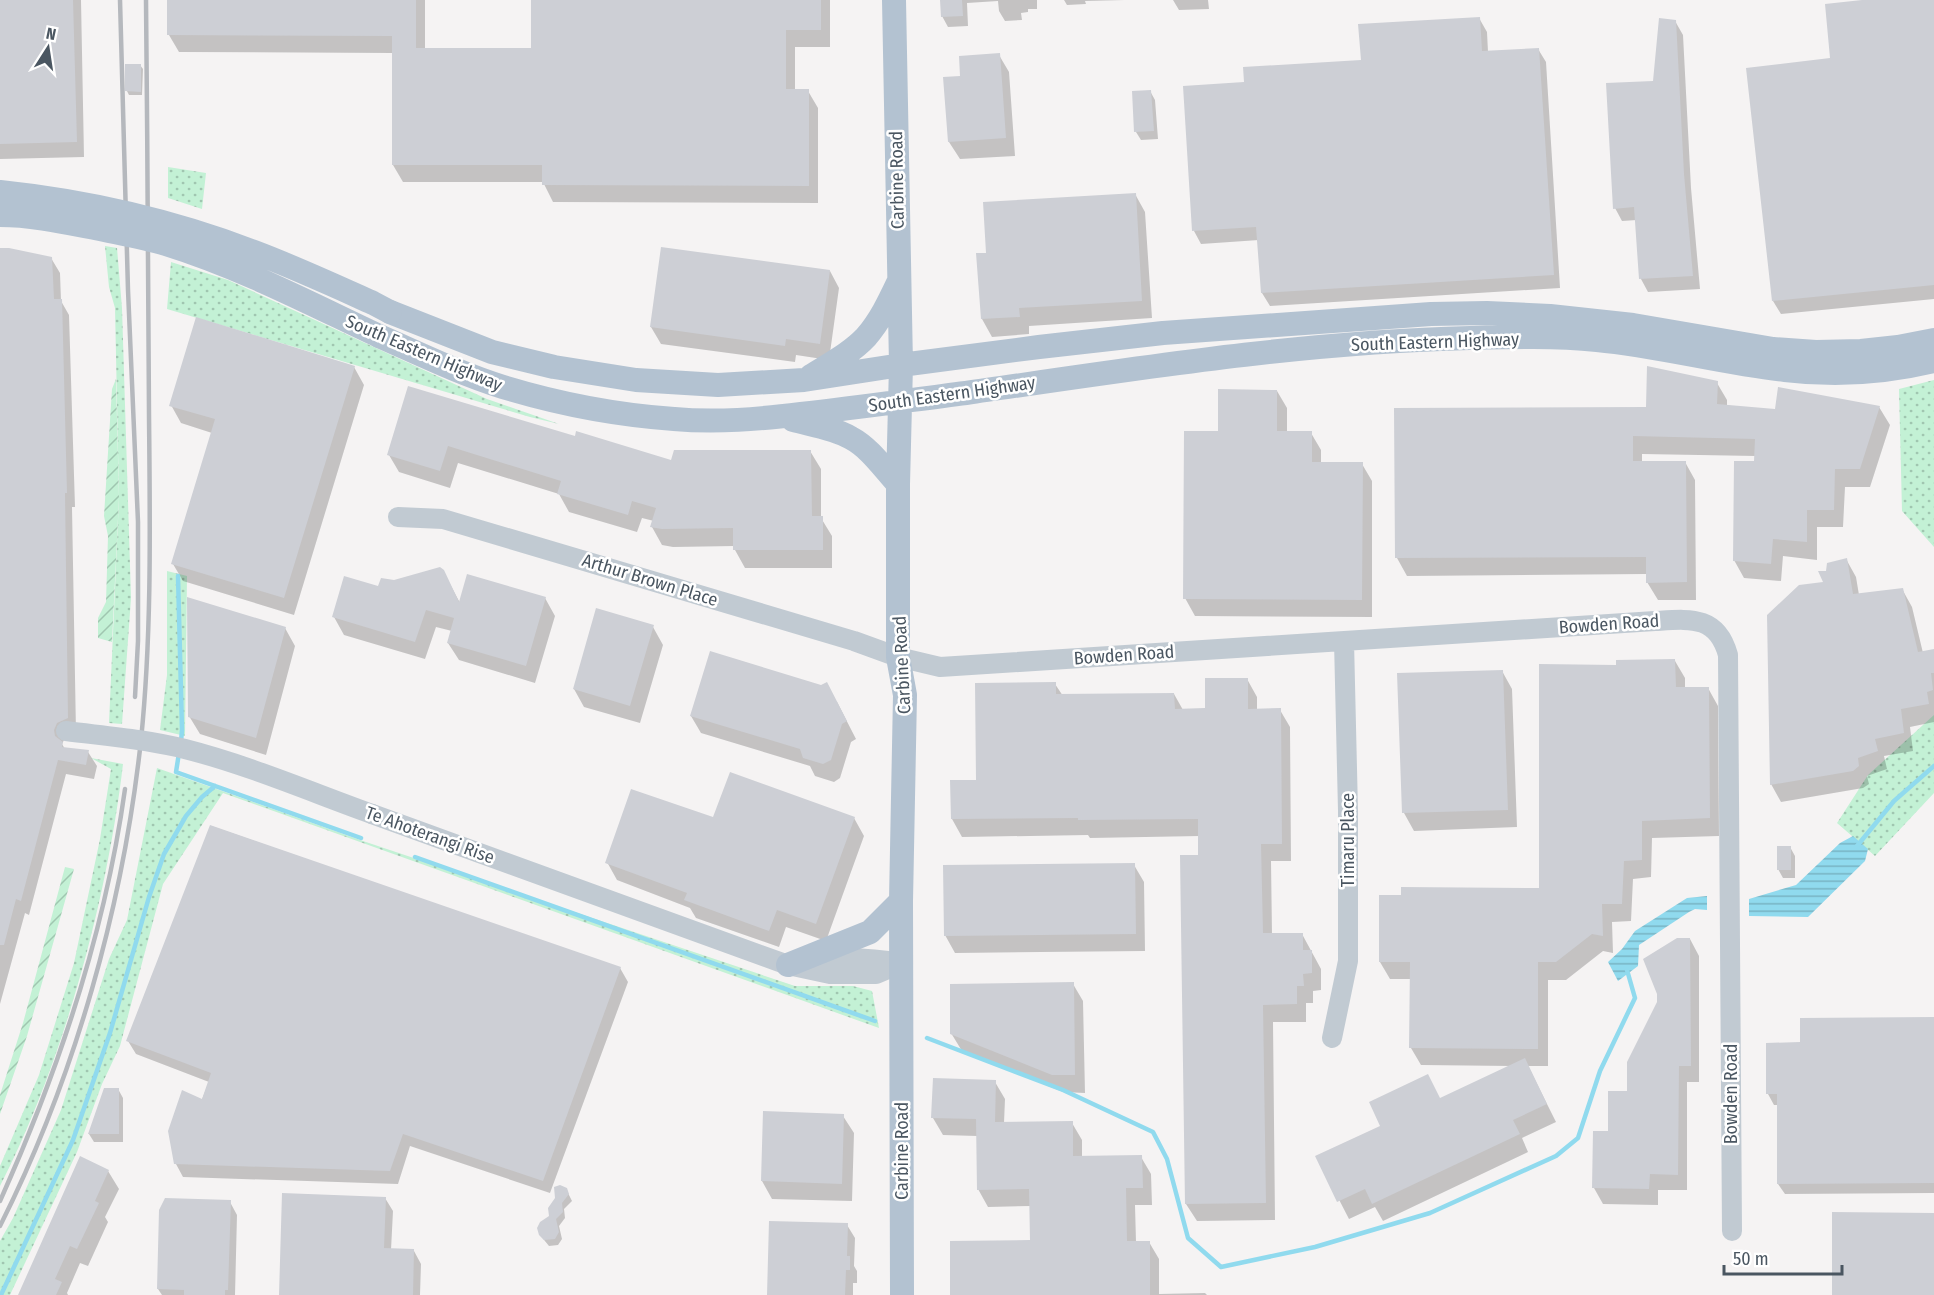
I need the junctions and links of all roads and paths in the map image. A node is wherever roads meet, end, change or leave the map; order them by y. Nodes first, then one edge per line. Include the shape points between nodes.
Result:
1 (894, 0) edge
2 (0, 192) edge
3 (0, 215) edge
4 (899, 282) junction
5 (1934, 340) edge
6 (1934, 361) edge
7 (901, 365) junction
8 (804, 380) junction
9 (899, 402) junction
10 (780, 417) junction
11 (898, 484) junction
12 (398, 517) dead end
13 (1344, 641) junction
14 (898, 657) junction
15 (66, 731) dead end
16 (901, 901) junction
17 (902, 963) junction
18 (789, 965) junction
19 (1332, 1038) dead end
20 (1732, 1231) dead end
21 (902, 1295) edge

1 - 4 main road, Carbine Road
2 - 8 main road, South Eastern Highway, bridge via 143,216 253,251 470,344 554,367 676,383
3 - 10 main road, South Eastern Highway, bridge via 81,225 164,243 244,272 463,373 556,401 678,420
4 - 7 main road, Carbine Road
4 - 8 main road via 864,339
5 - 7 main road, South Eastern Highway via 1861,351 1816,352 1550,316 1431,314 1174,332
6 - 9 main road, South Eastern Highway via 1863,372 1826,373 1786,371 1596,340 1461,339 1283,350
7 - 8 main road, South Eastern Highway
7 - 9 main road, Carbine Road
9 - 10 main road, South Eastern Highway
9 - 11 main road, Carbine Road
10 - 11 main road via 852,438
11 - 14 main road, Carbine Road
12 - 14 street, Arthur Brown Place via 443,519
13 - 14 street, Bowden Road via 940,667
13 - 19 street, Timaru Place via 1348,960
13 - 20 street, Bowden Road via 1686,619 1707,624 1720,635 1728,655
14 - 16 main road, Carbine Road via 905,695
15 - 18 street, Te Ahoterangi Rise, bridge via 159,743 232,763
16 - 17 main road, Carbine Road
16 - 18 main road via 870,932
17 - 18 street, Te Ahoterangi Rise via 878,974 830,974
17 - 21 main road, Carbine Road

